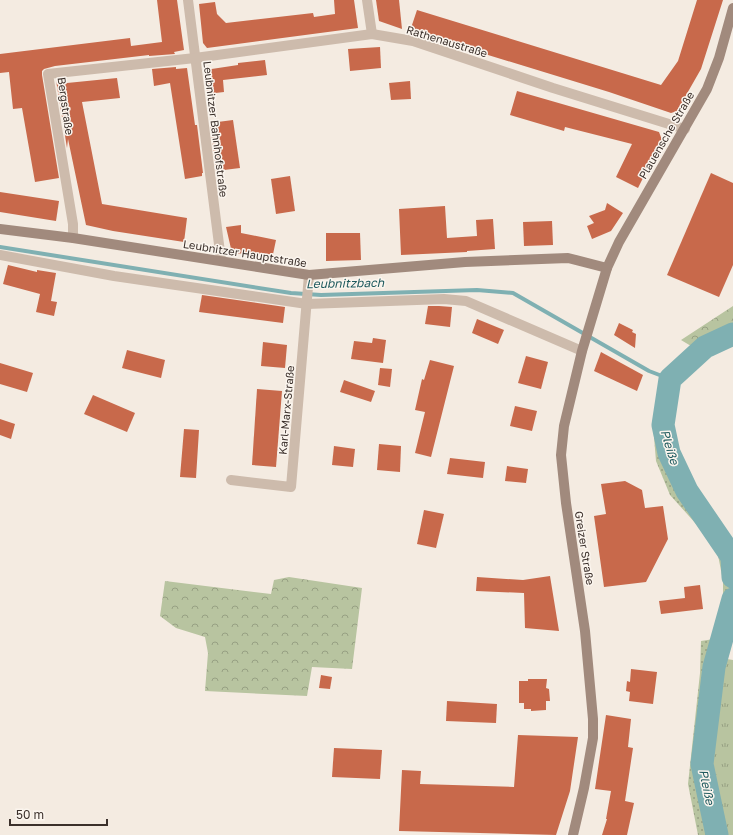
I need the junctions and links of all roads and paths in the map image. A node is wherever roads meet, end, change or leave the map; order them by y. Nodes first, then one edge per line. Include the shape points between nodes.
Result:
1 (188, 0) edge
2 (367, 0) edge
3 (733, 8) edge
4 (372, 34) junction
5 (195, 58) junction
6 (685, 129) junction
7 (0, 229) edge
8 (73, 238) junction
9 (0, 255) edge
10 (221, 260) junction
11 (607, 268) junction
12 (309, 275) junction
13 (307, 296) junction
14 (583, 348) junction
15 (231, 480) dead end
16 (573, 835) edge

1 - 5 street, Leubnitzer Bahnhofstraße
2 - 4 street
3 - 6 street, Plauensche Straße via 717,65
4 - 5 street, Rathenaustraße
4 - 6 street, Rathenaustraße via 413,41
5 - 8 street, Bergstraße via 48,74 73,224
5 - 10 street, Leubnitzer Bahnhofstraße
6 - 11 street, Plauensche Straße via 619,242
7 - 8 street, Leubnitzer Hauptstraße
8 - 10 street, Leubnitzer Hauptstraße
9 - 13 street via 114,276
10 - 12 street, Leubnitzer Hauptstraße
11 - 12 street, Leubnitzer Hauptstraße via 568,258 465,262
11 - 14 street, Greizer Straße
12 - 13 street, Karl-Marx-Straße
13 - 14 street via 466,301
13 - 15 street, Karl-Marx-Straße via 292,487
14 - 16 street, Greizer Straße via 564,426 561,455 588,655 593,719 593,738

